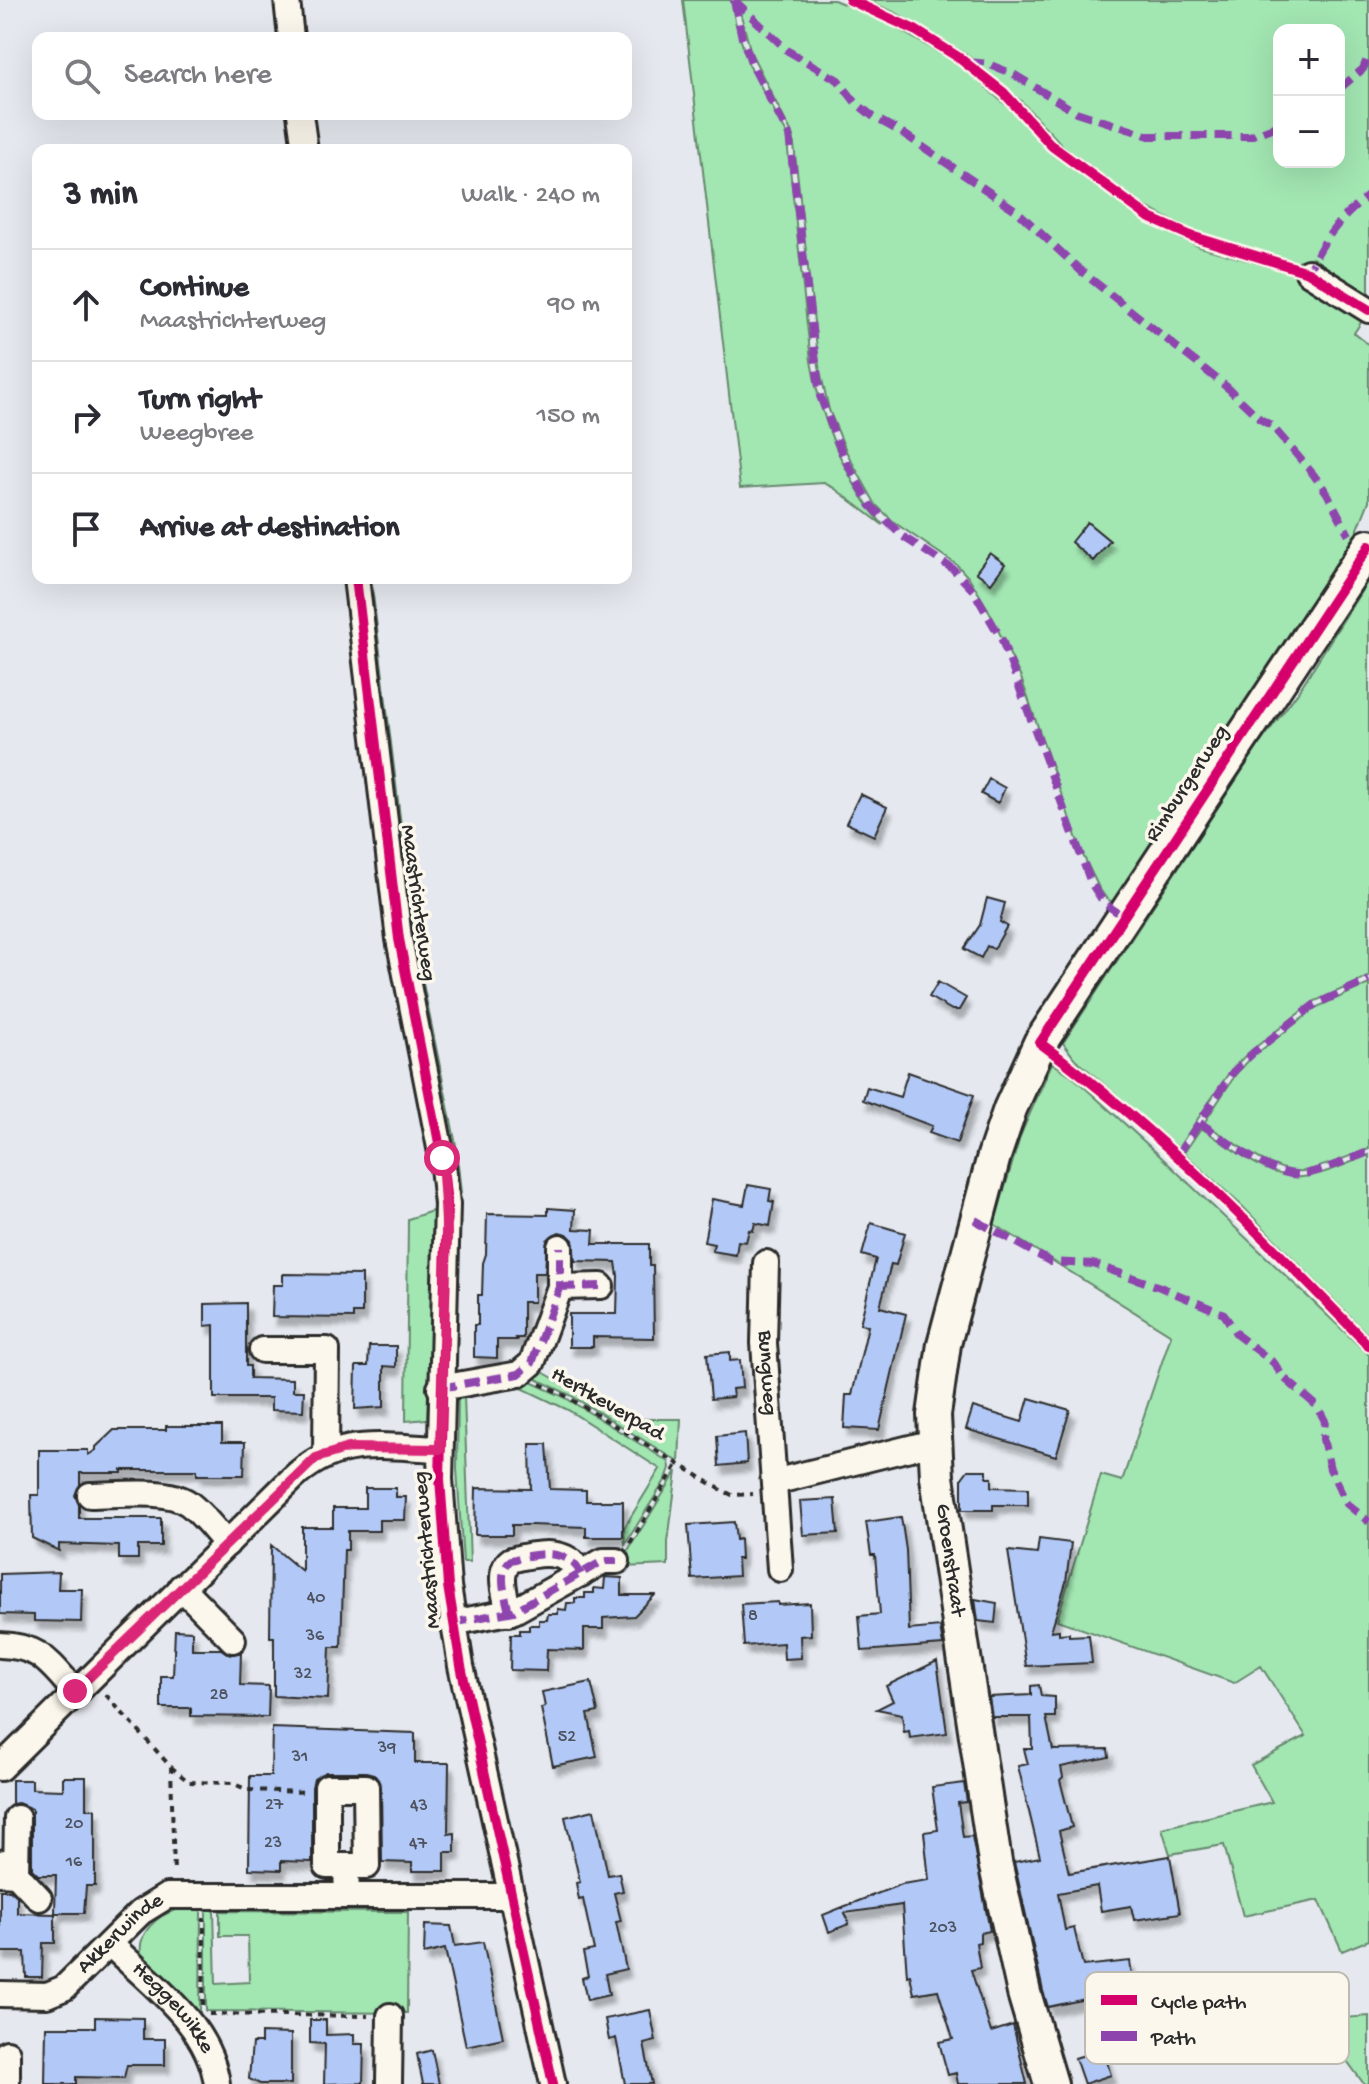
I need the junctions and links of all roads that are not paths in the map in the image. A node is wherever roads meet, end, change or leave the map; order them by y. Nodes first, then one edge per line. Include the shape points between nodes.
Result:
1 (287, 0) edge
2 (290, 32) edge
3 (301, 120) edge
4 (304, 144) edge
5 (1308, 272) dead end
6 (1369, 310) edge
7 (1369, 546) edge
8 (357, 584) edge
9 (1040, 1043) joint
10 (560, 1247) dead end
11 (766, 1263) dead end
12 (601, 1286) dead end
13 (560, 1287) junction
14 (262, 1350) dead end
15 (440, 1388) junction
16 (934, 1442) junction
17 (440, 1449) junction
18 (326, 1453) junction
19 (774, 1482) junction
20 (90, 1495) dead end
21 (227, 1544) junction
22 (617, 1561) road end
23 (780, 1569) dead end
24 (581, 1574) junction
25 (181, 1587) junction
26 (509, 1613) junction
27 (452, 1623) junction
28 (233, 1640) dead end
29 (0, 1645) edge
30 (82, 1684) junction
31 (0, 1768) edge
32 (17, 1818) dead end
33 (6, 1860) edge
34 (346, 1866) junction
35 (347, 1896) junction
36 (512, 1896) junction
37 (39, 1898) dead end
38 (110, 1944) junction
39 (0, 1994) edge
40 (390, 2016) road end
41 (7, 2053) dead end
42 (7, 2084) edge
43 (217, 2084) edge
44 (389, 2084) edge
45 (553, 2084) edge
46 (1051, 2084) edge

1 - 2 street
3 - 4 street
5 - 6 street
7 - 9 street, Rimburgerweg
8 - 15 street, Maastrichterweg via 399,939 447,1204
9 - 16 street, Groenstraat via 1010,1109 975,1220 944,1344
10 - 13 street
11 - 19 street, Bungweg via 764,1343
12 - 13 street
13 - 15 street via 532,1363 519,1374
14 - 18 street via 327,1350
15 - 17 street, Maastrichterweg
16 - 19 street
16 - 46 street, Groenstraat via 995,1862
17 - 18 street via 364,1447
17 - 27 street, Maastrichterweg
18 - 21 street via 302,1469
19 - 23 street, Bungweg
20 - 21 street via 176,1497 195,1509
21 - 25 street
22 - 24 street, Maastrichterweg via 603,1561
24 - 26 street, Maastrichterweg
24 - 26 street via 569,1557 558,1554 511,1560 503,1567
25 - 28 street
25 - 30 street
26 - 27 street, Maastrichterweg
27 - 36 street, Maastrichterweg
29 - 30 street via 30,1648
30 - 31 street
32 - 33 street
33 - 37 street
34 - 34 street via 327,1866 327,1787 366,1787 367,1866
34 - 35 street
35 - 36 street, Akkerwinde
35 - 38 street, Akkerwinde via 174,1895 149,1905
36 - 45 street, Maastrichterweg
38 - 39 street, Akkerwinde via 57,1992
38 - 43 street, Heggewikke via 192,2025 210,2054
40 - 44 street
41 - 42 street

